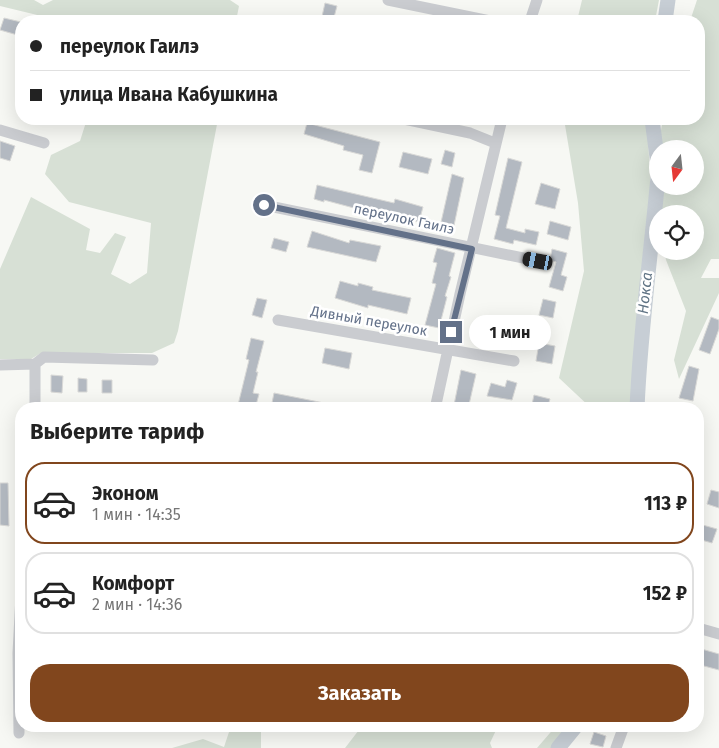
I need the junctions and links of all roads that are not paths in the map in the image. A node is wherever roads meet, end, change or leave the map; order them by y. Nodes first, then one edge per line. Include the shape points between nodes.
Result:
1 (388, 0) edge
2 (537, 0) edge
3 (461, 15) edge
4 (532, 15) edge
5 (432, 125) edge
6 (500, 125) edge
7 (0, 130) edge
8 (44, 143) dead end
9 (495, 144) junction
10 (264, 205) dead end
11 (472, 249) junction
12 (538, 261) dead end
13 (278, 320) dead end
14 (447, 351) junction
15 (153, 360) dead end
16 (514, 361) dead end
17 (35, 364) junction
18 (0, 365) edge
19 (35, 402) edge
20 (436, 402) edge
21 (704, 630) edge
22 (719, 634) edge
23 (622, 732) edge
24 (616, 748) edge

1 - 3 street
2 - 4 street
5 - 9 street via 470,133
6 - 9 street
7 - 8 street
9 - 11 street
10 - 11 street, переулок Гаилэ
11 - 12 street, переулок Гаилэ
11 - 14 street
13 - 14 street, Дивный переулок
14 - 16 street, Дивный переулок
14 - 20 street
15 - 17 street via 44,357
17 - 18 street
17 - 19 street
21 - 22 street
23 - 24 street

